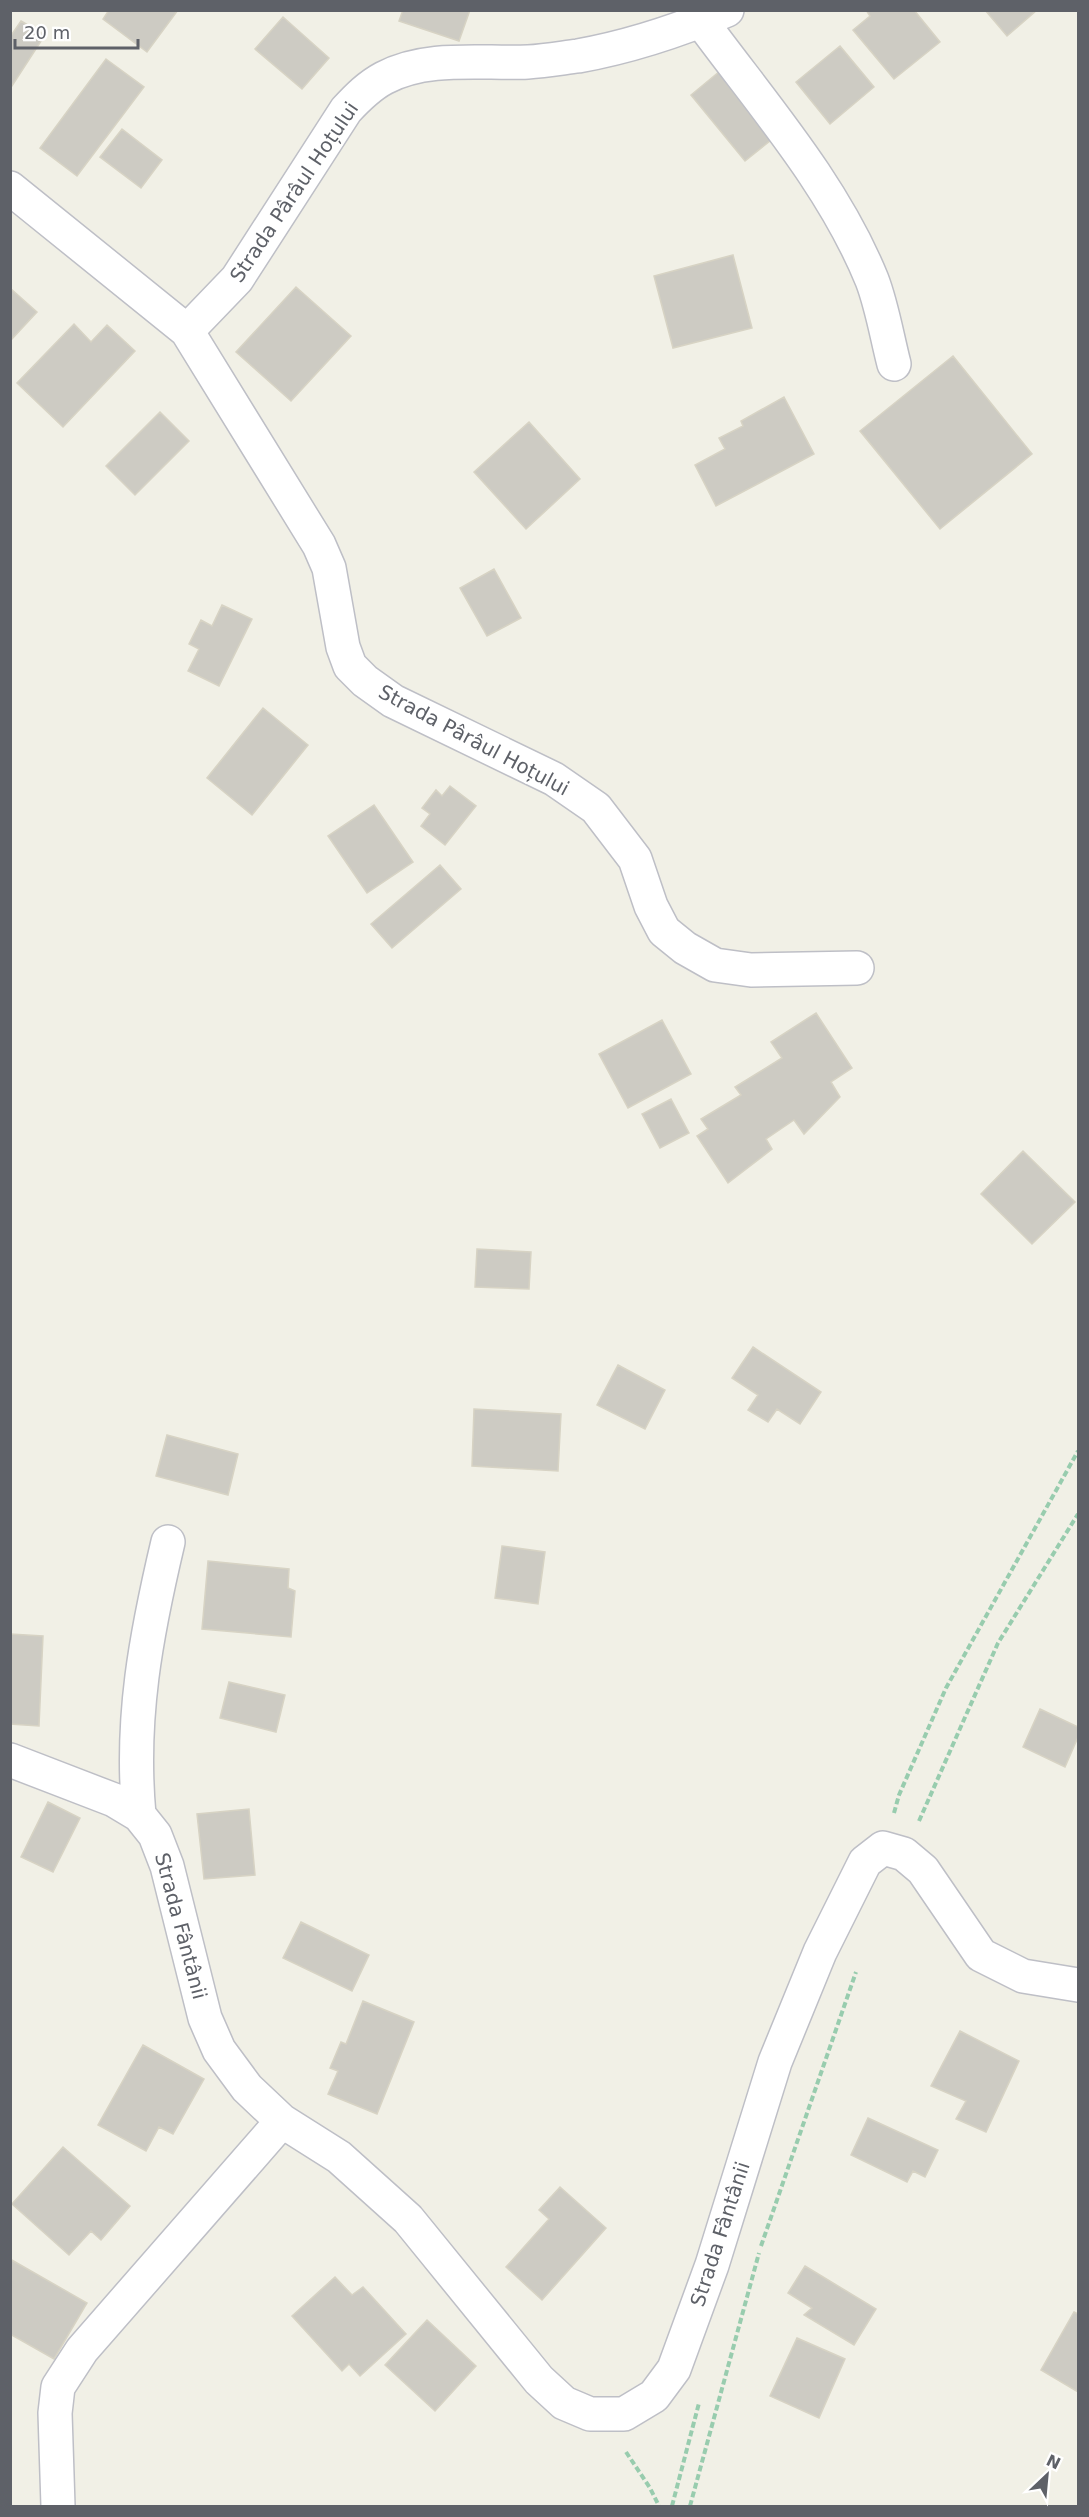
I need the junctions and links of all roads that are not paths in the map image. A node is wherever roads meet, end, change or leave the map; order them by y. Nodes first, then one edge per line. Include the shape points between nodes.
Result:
1 (714, 16) edge
2 (10, 188) edge
3 (187, 331) junction
4 (894, 364) dead end
5 (857, 968) dead end
6 (168, 1542) dead end
7 (10, 1760) edge
8 (140, 1815) junction
9 (1078, 1985) edge
10 (282, 2121) junction
11 (58, 2506) edge

1 - 3 street, Strada Pârâul Hoțului via 580,55 531,62 411,67 385,77 346,110 237,279
1 - 4 street via 850,232 873,282
2 - 3 street, Strada Pârâul Hoțului
3 - 5 street, Strada Pârâul Hoțului via 319,545 329,568 343,647 350,666 365,681 393,701 554,779 596,808 635,860 664,930 685,948 716,965 752,970
6 - 8 street via 149,1622 139,1697 135,1770
7 - 8 street, Strada Fântânii via 96,1792
8 - 10 street, Strada Fântânii via 155,1835 167,1866 205,2018 219,2050 247,2088
9 - 10 street, Strada Fântânii via 1023,1976 981,1956 923,1870 894,1851 865,1862 820,1952 775,2062 712,2265 674,2369 654,2396 624,2414 595,2414 564,2403 539,2380 408,2219 339,2157
10 - 11 street via 82,2350 58,2387

